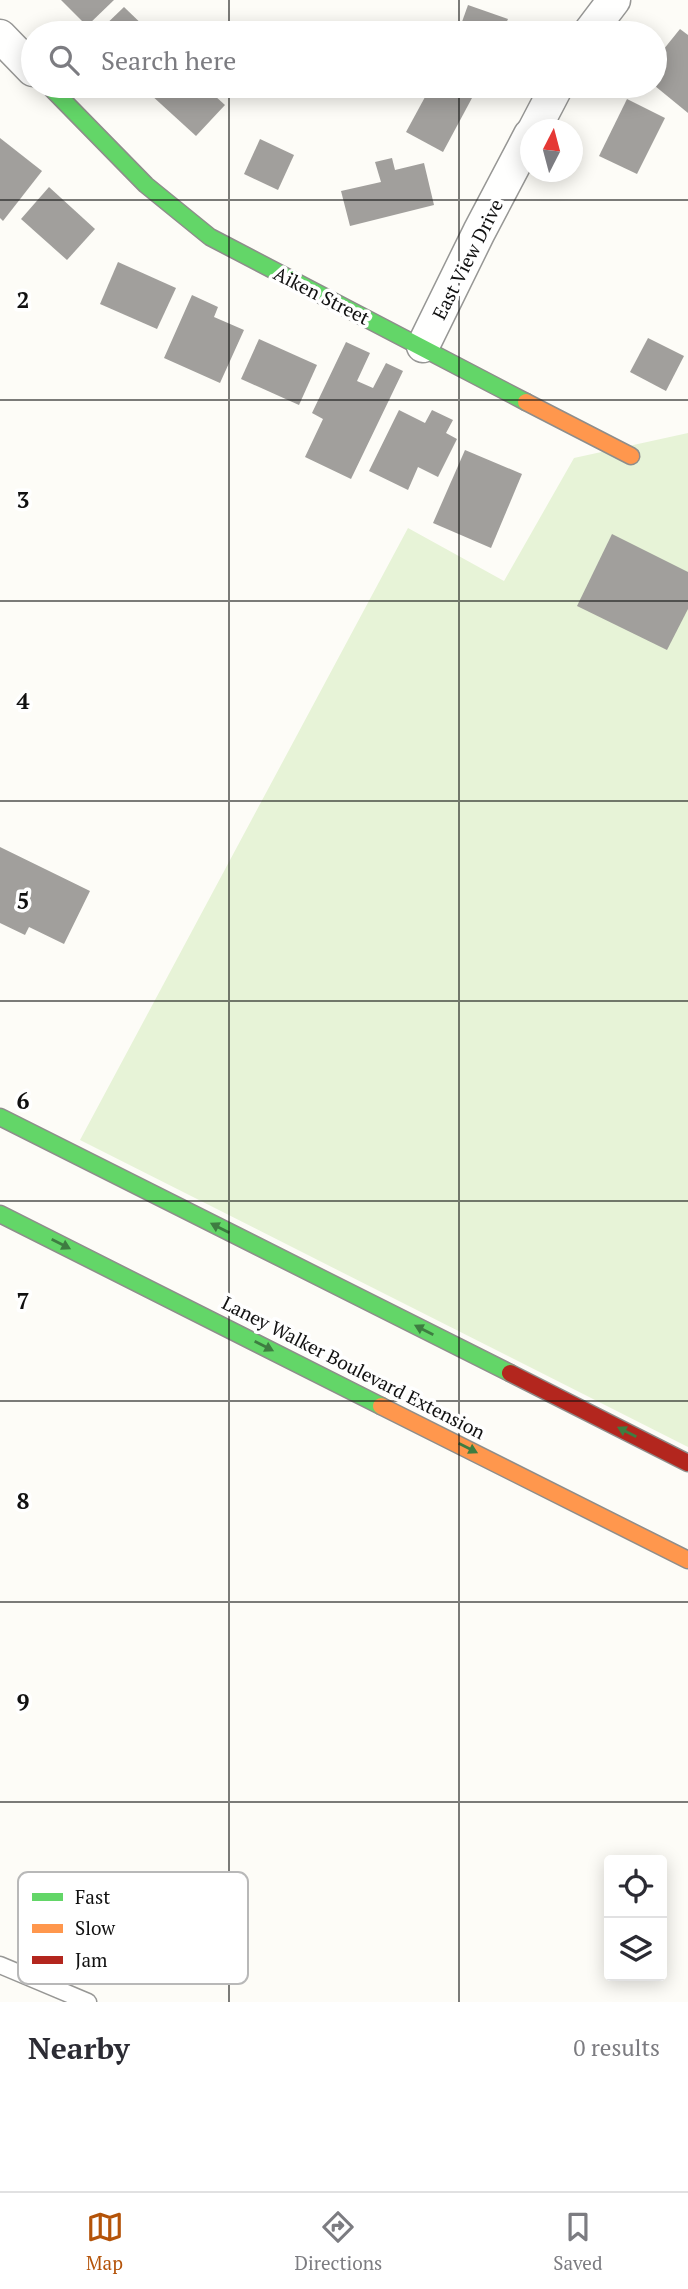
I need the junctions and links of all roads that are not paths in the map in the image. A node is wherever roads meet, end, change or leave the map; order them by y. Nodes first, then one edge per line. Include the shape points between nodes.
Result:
1 (614, 0) edge
2 (598, 21) edge
3 (0, 36) edge
4 (21, 58) edge
5 (61, 98) edge
6 (551, 98) edge
7 (540, 119) edge
8 (520, 154) edge
9 (424, 346) junction
10 (631, 456) dead end
11 (0, 1117) edge
12 (0, 1214) edge
13 (688, 1463) edge
14 (688, 1560) edge
15 (0, 1965) edge
16 (18, 1973) edge
17 (45, 1984) edge
18 (88, 2002) edge

1 - 2 street
3 - 4 street
5 - 9 main road, Aiken Street via 186,221 235,251
6 - 7 street
8 - 9 street, East View Drive
9 - 10 main road, Aiken Street
13 -> 11 main road
12 -> 14 main road, Laney Walker Boulevard Extension
15 - 16 lane
17 - 18 lane

